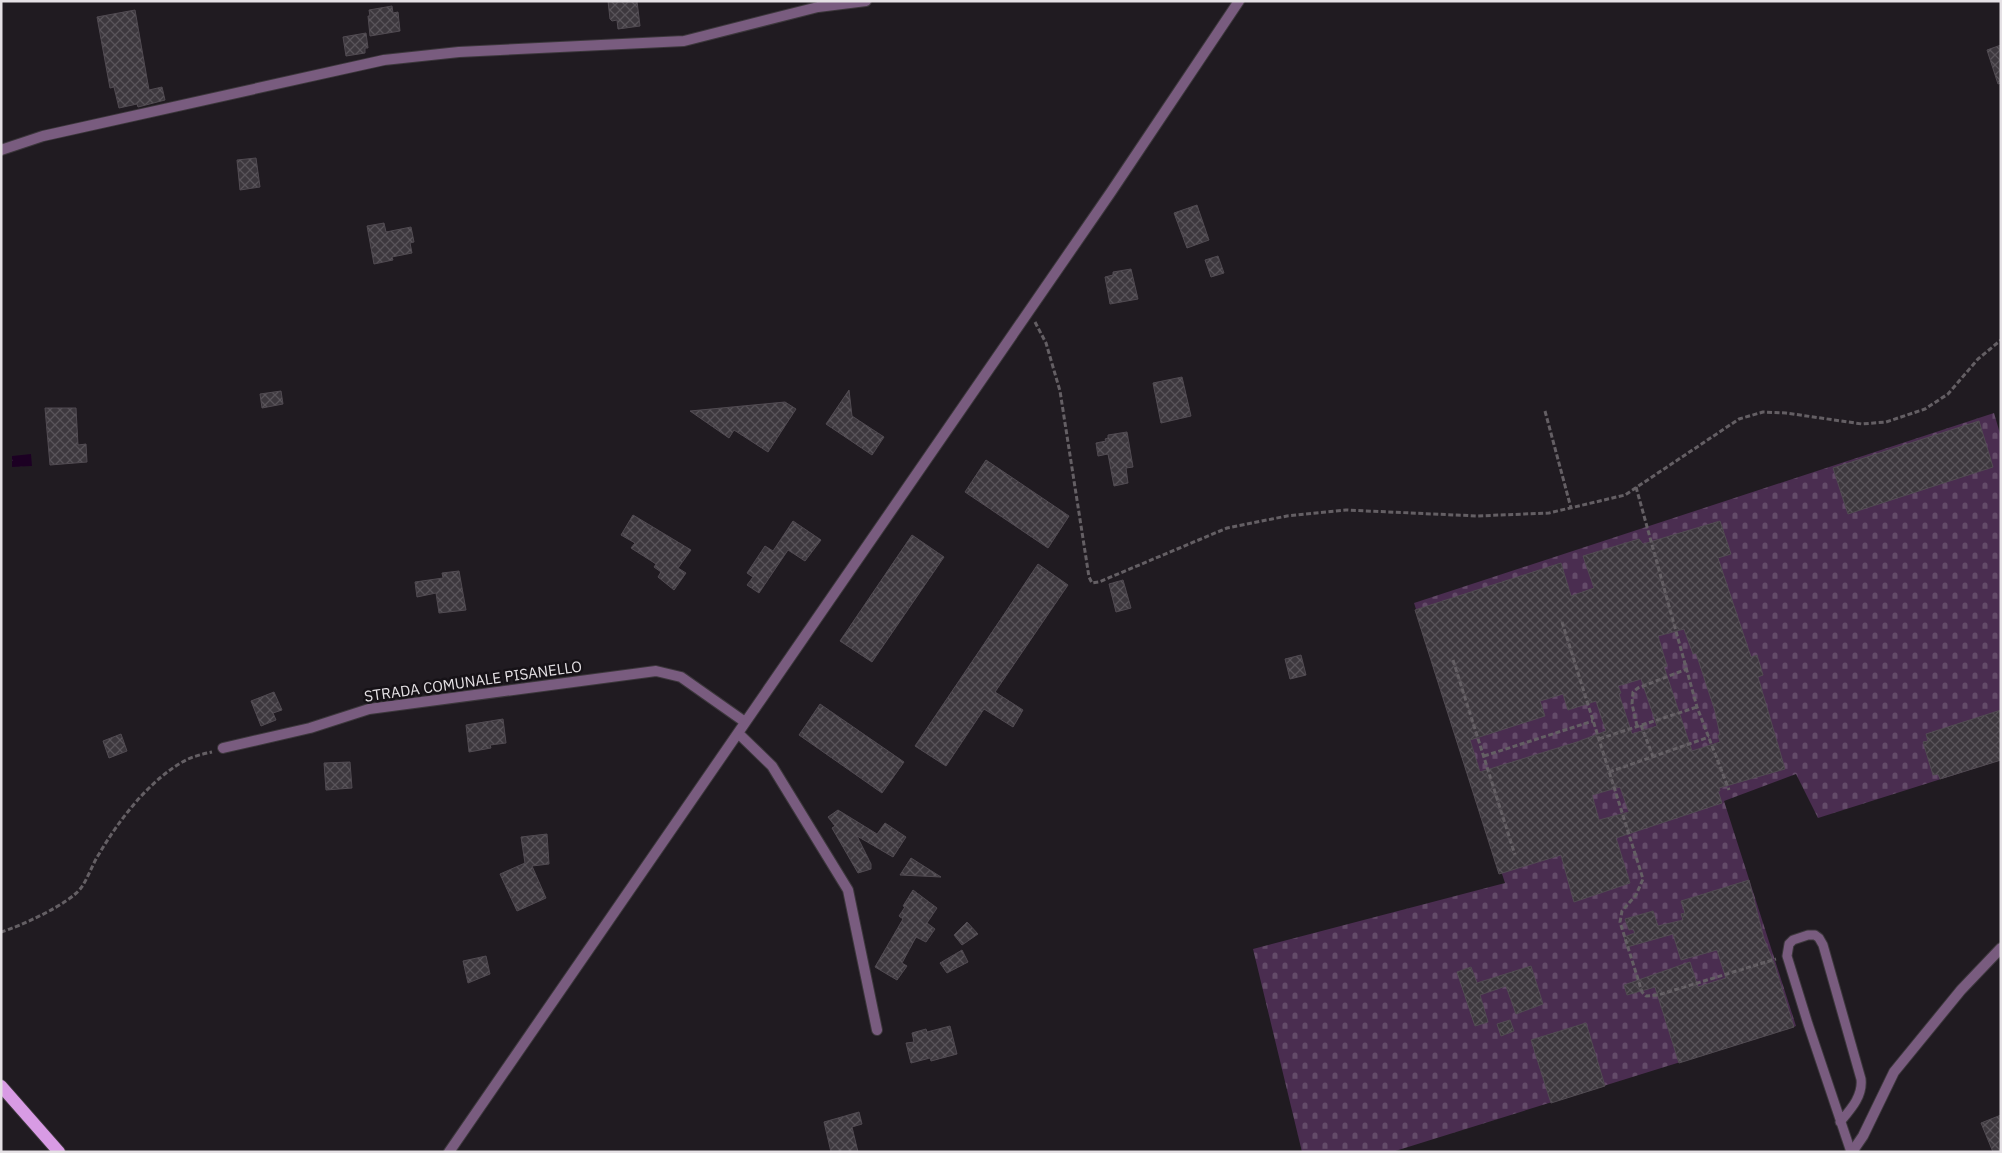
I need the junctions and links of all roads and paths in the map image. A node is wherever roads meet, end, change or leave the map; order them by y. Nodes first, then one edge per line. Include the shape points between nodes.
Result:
1 (866, 1) edge
2 (1239, 1) edge
3 (1, 150) edge
4 (1030, 310) junction
5 (2001, 340) edge
6 (1545, 411) dead end
7 (1636, 487) junction
8 (1572, 508) junction
9 (1562, 622) dead end
10 (1454, 660) dead end
11 (1687, 669) junction
12 (1697, 707) junction
13 (1593, 721) junction
14 (745, 722) junction
15 (1639, 726) junction
16 (738, 733) junction
17 (1709, 737) junction
18 (1599, 739) junction
19 (223, 748) joint
20 (1484, 756) junction
21 (1653, 757) junction
22 (1609, 772) junction
23 (1729, 790) dead end
24 (1515, 855) dead end
25 (1, 932) edge
26 (2001, 948) edge
27 (1787, 956) junction
28 (878, 1030) dead end
29 (1, 1086) edge
30 (1840, 1122) junction
31 (59, 1152) edge
32 (448, 1152) edge
33 (1851, 1152) edge

1 - 3 street via 818,7 684,41 459,52 384,60 43,136
2 - 4 street
4 - 8 path via 1046,343 1060,391 1092,583 1227,528 1287,516 1346,510 1477,516 1549,513
4 - 14 street
5 - 7 path via 1978,359 1948,394 1925,408 1886,422 1862,424 1786,413 1763,412 1739,418
6 - 8 path
7 - 8 path via 1625,495
7 - 11 path
9 - 13 path
10 - 20 path
11 - 12 path
11 - 15 path via 1634,692 1632,704
12 - 15 path
12 - 17 path
13 - 18 path
13 - 20 path
14 - 16 street
14 - 19 street, STRADA COMUNALE PISANELLO via 681,677 656,671 369,709 310,728
15 - 18 path
15 - 21 path
16 - 28 street via 772,766 848,890
16 - 32 street
17 - 21 path
17 - 23 path
18 - 22 path
19 - 25 path via 188,759 172,768 145,793 116,826 80,889 54,908 17,928
20 - 24 path
21 - 22 path
22 - 27 path via 1643,879 1636,895 1622,911 1620,922 1642,992 1646,996 1658,995
26 - 33 street via 1961,990 1894,1072 1863,1136
27 - 30 lane
27 - 30 lane via 1789,944 1794,940 1815,935 1823,945 1861,1084 1858,1098
29 - 31 main road
30 - 33 lane

